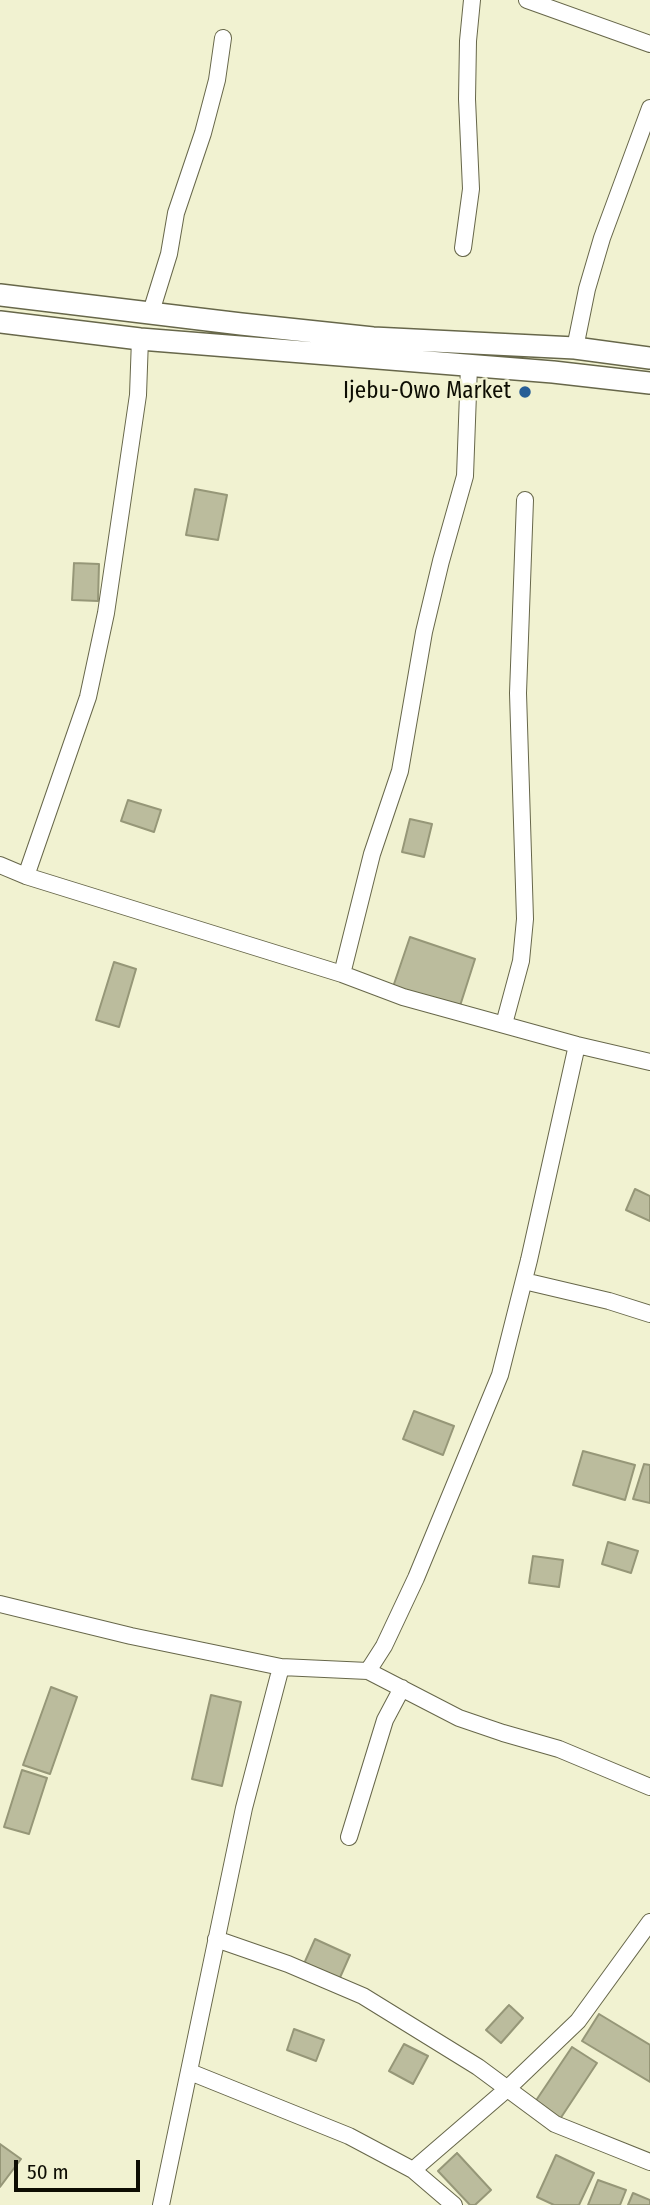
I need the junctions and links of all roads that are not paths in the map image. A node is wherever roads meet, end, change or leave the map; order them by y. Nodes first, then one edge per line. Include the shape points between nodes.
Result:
1 (472, 0) edge
2 (527, 0) edge
3 (223, 38) dead end
4 (650, 44) edge
5 (650, 108) edge
6 (463, 248) dead end
7 (0, 295) edge
8 (151, 312) junction
9 (0, 321) edge
10 (140, 339) junction
11 (575, 348) junction
12 (650, 358) edge
13 (469, 366) junction
14 (650, 383) edge
15 (525, 500) dead end
16 (0, 865) edge
17 (26, 876) junction
18 (342, 974) junction
19 (504, 1024) junction
20 (577, 1045) junction
21 (650, 1062) edge
22 (524, 1281) junction
23 (650, 1314) edge
24 (0, 1604) edge
25 (281, 1667) junction
26 (368, 1671) junction
27 (402, 1688) junction
28 (650, 1787) edge
29 (349, 1838) dead end
30 (650, 1923) edge
31 (216, 1939) junction
32 (190, 2072) junction
33 (507, 2089) junction
34 (650, 2162) edge
35 (414, 2170) junction
36 (161, 2205) edge
37 (454, 2205) edge

1 - 6 street via 467,99 471,189
2 - 4 street
3 - 8 street via 204,133 176,214
5 - 11 street via 598,251
7 - 8 main road
8 - 11 main road via 373,338
9 - 10 main road
10 - 13 main road
10 - 17 street via 138,395 106,613 88,698
11 - 12 main road
13 - 14 main road
13 - 18 street via 465,476 424,632 400,771 372,854
15 - 19 street via 518,692 525,919 521,961
16 - 17 street
17 - 18 street
18 - 19 street via 403,997
19 - 20 street
20 - 21 street
20 - 22 street
22 - 23 street
22 - 26 street via 500,1375 416,1578
24 - 25 street
25 - 26 street
25 - 31 street
26 - 27 street
27 - 28 street via 459,1718 559,1749
27 - 29 street via 385,1720
30 - 33 street via 578,2021
31 - 32 street
31 - 33 street via 363,1996
32 - 35 street via 349,2136
32 - 36 street
33 - 34 street via 555,2124
33 - 35 street
35 - 37 street

